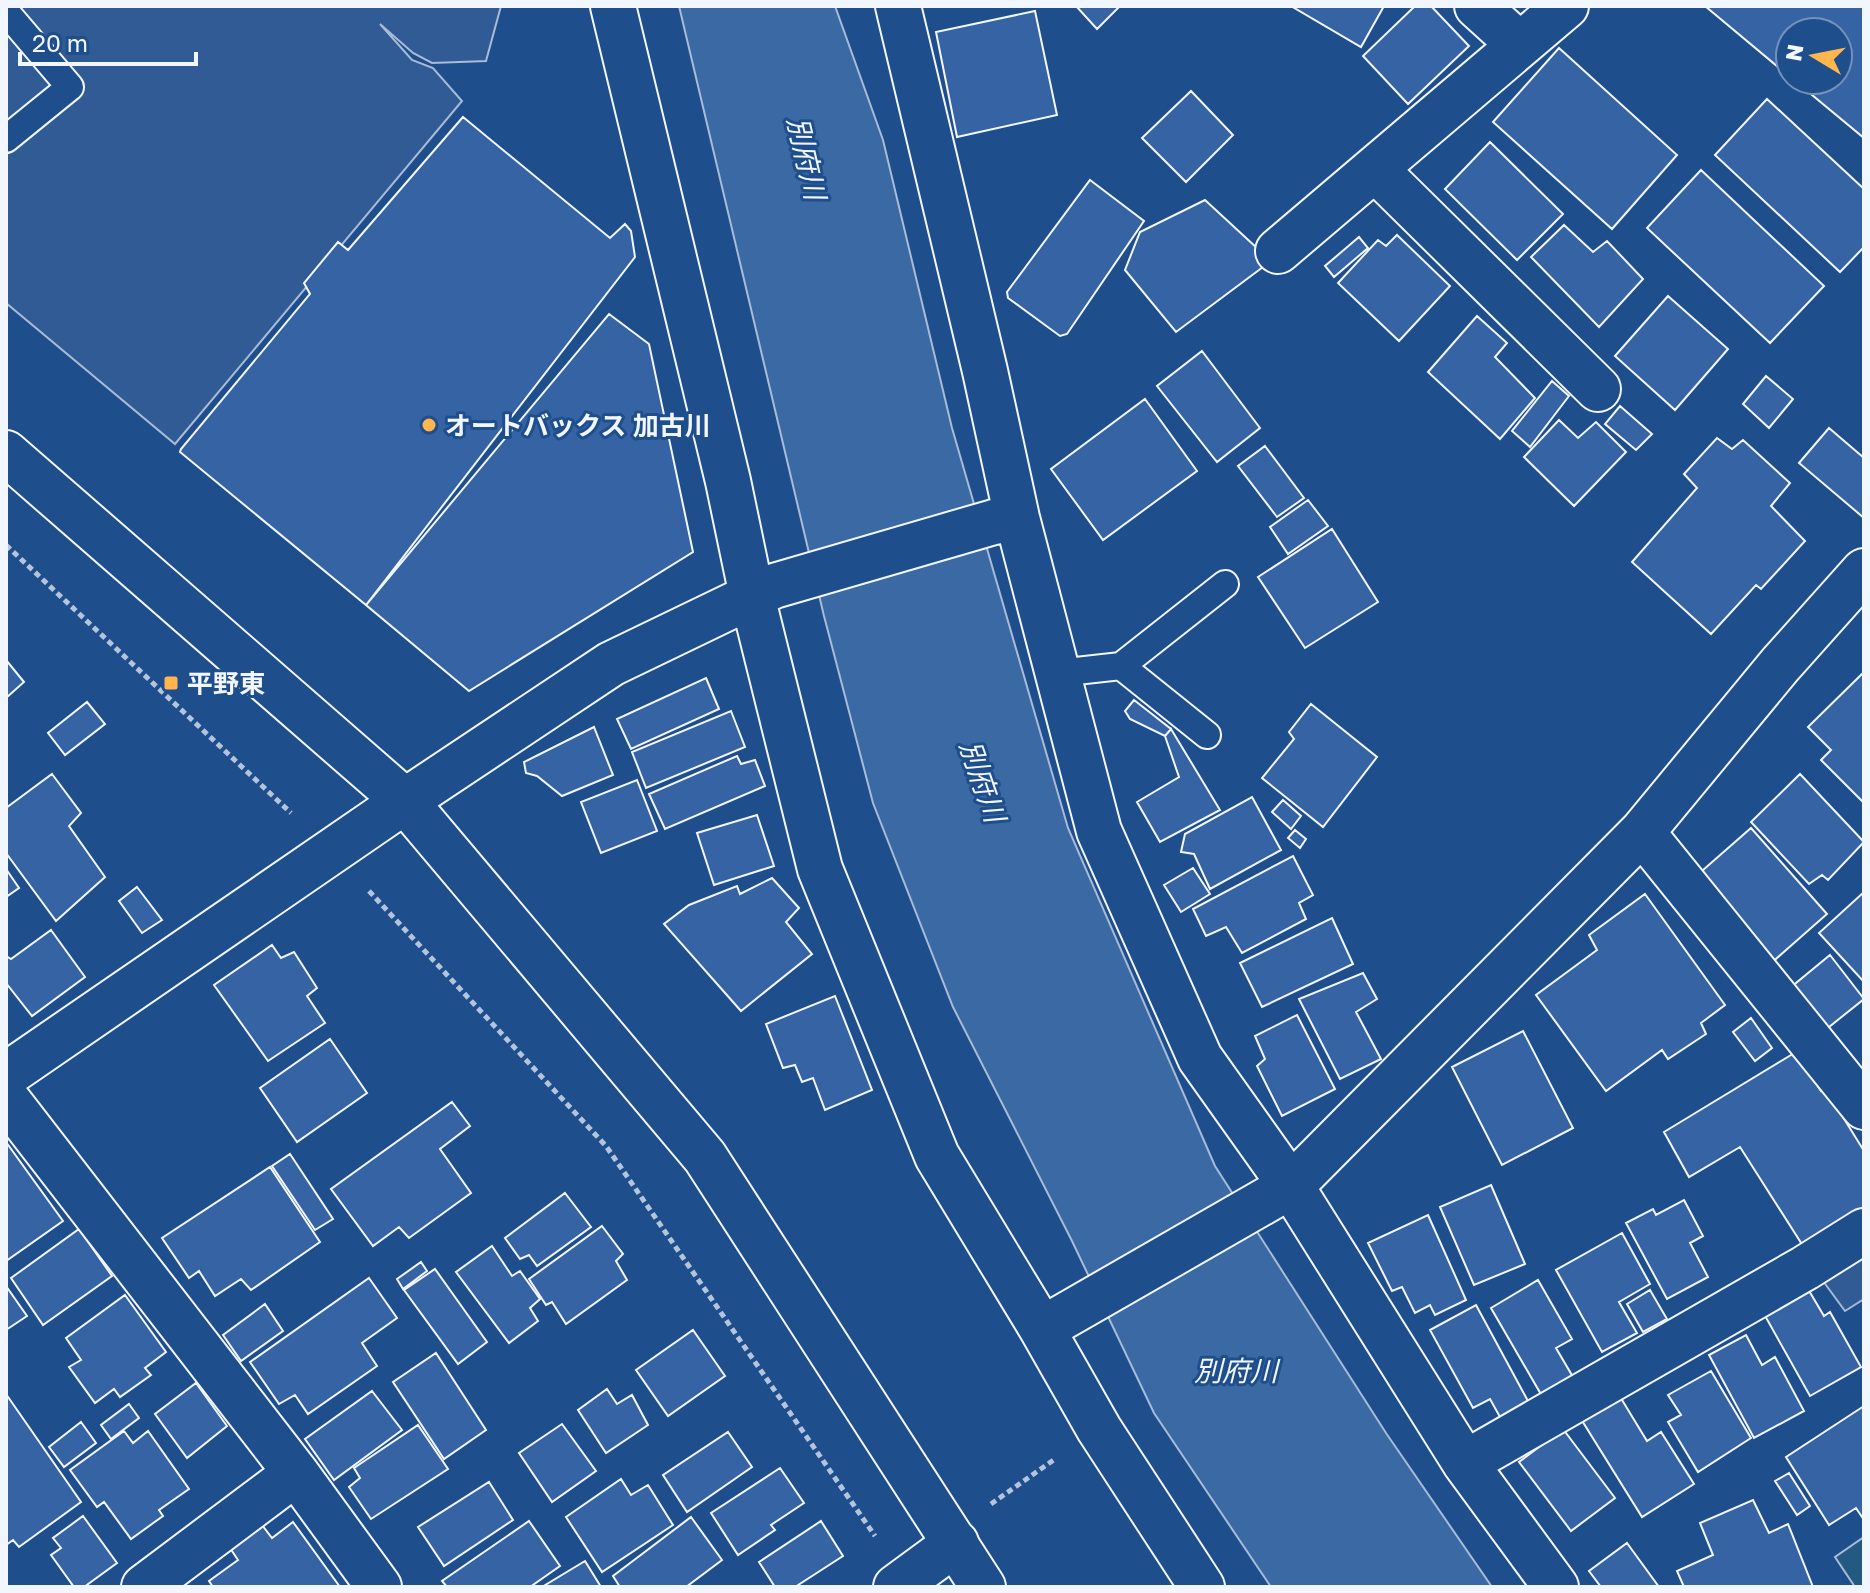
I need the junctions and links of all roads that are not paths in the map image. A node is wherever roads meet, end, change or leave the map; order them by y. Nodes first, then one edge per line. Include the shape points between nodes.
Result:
1 (613, 6) edge
2 (898, 6) edge
3 (1477, 6) edge
4 (1566, 6) edge
5 (6, 12) edge
6 (1520, 45) junction
7 (6, 139) edge
8 (1375, 169) junction
9 (1278, 251) dead end
10 (1598, 389) dead end
11 (6, 453) edge
12 (1005, 520) junction
13 (1864, 571) edge
14 (1225, 584) dead end
15 (763, 591) junction
16 (1121, 666) junction
17 (1058, 673) junction
18 (1207, 735) dead end
19 (405, 801) junction
20 (1642, 832) junction
21 (6, 1075) edge
22 (6, 1098) edge
23 (1864, 1107) edge
24 (1291, 1186) junction
25 (1864, 1231) edge
26 (1042, 1329) junction
27 (1465, 1463) junction
28 (296, 1473) junction
29 (952, 1538) junction
30 (900, 1583) edge
31 (144, 1587) edge
32 (379, 1587) edge
33 (983, 1587) edge
34 (1202, 1587) edge
35 (1556, 1587) edge

1 - 15 street via 728,481
2 - 12 street via 985,371
3 - 6 street
4 - 6 street
5 - 7 lane via 70,87
6 - 8 street
8 - 9 street
8 - 10 street
11 - 19 street
12 - 15 street
12 - 17 street
13 - 20 street
14 - 16 lane
15 - 19 street via 611,664
15 - 26 street via 820,869 937,1156
16 - 17 lane
16 - 18 lane
17 - 24 street via 1099,831 1200,1058
19 - 21 street
19 - 29 street via 705,1157
20 - 23 street
20 - 24 street
22 - 28 street
24 - 26 street
24 - 27 street
25 - 27 street
26 - 34 street via 1099,1429
27 - 35 street
28 - 31 street
28 - 32 street
29 - 30 street
29 - 33 street

